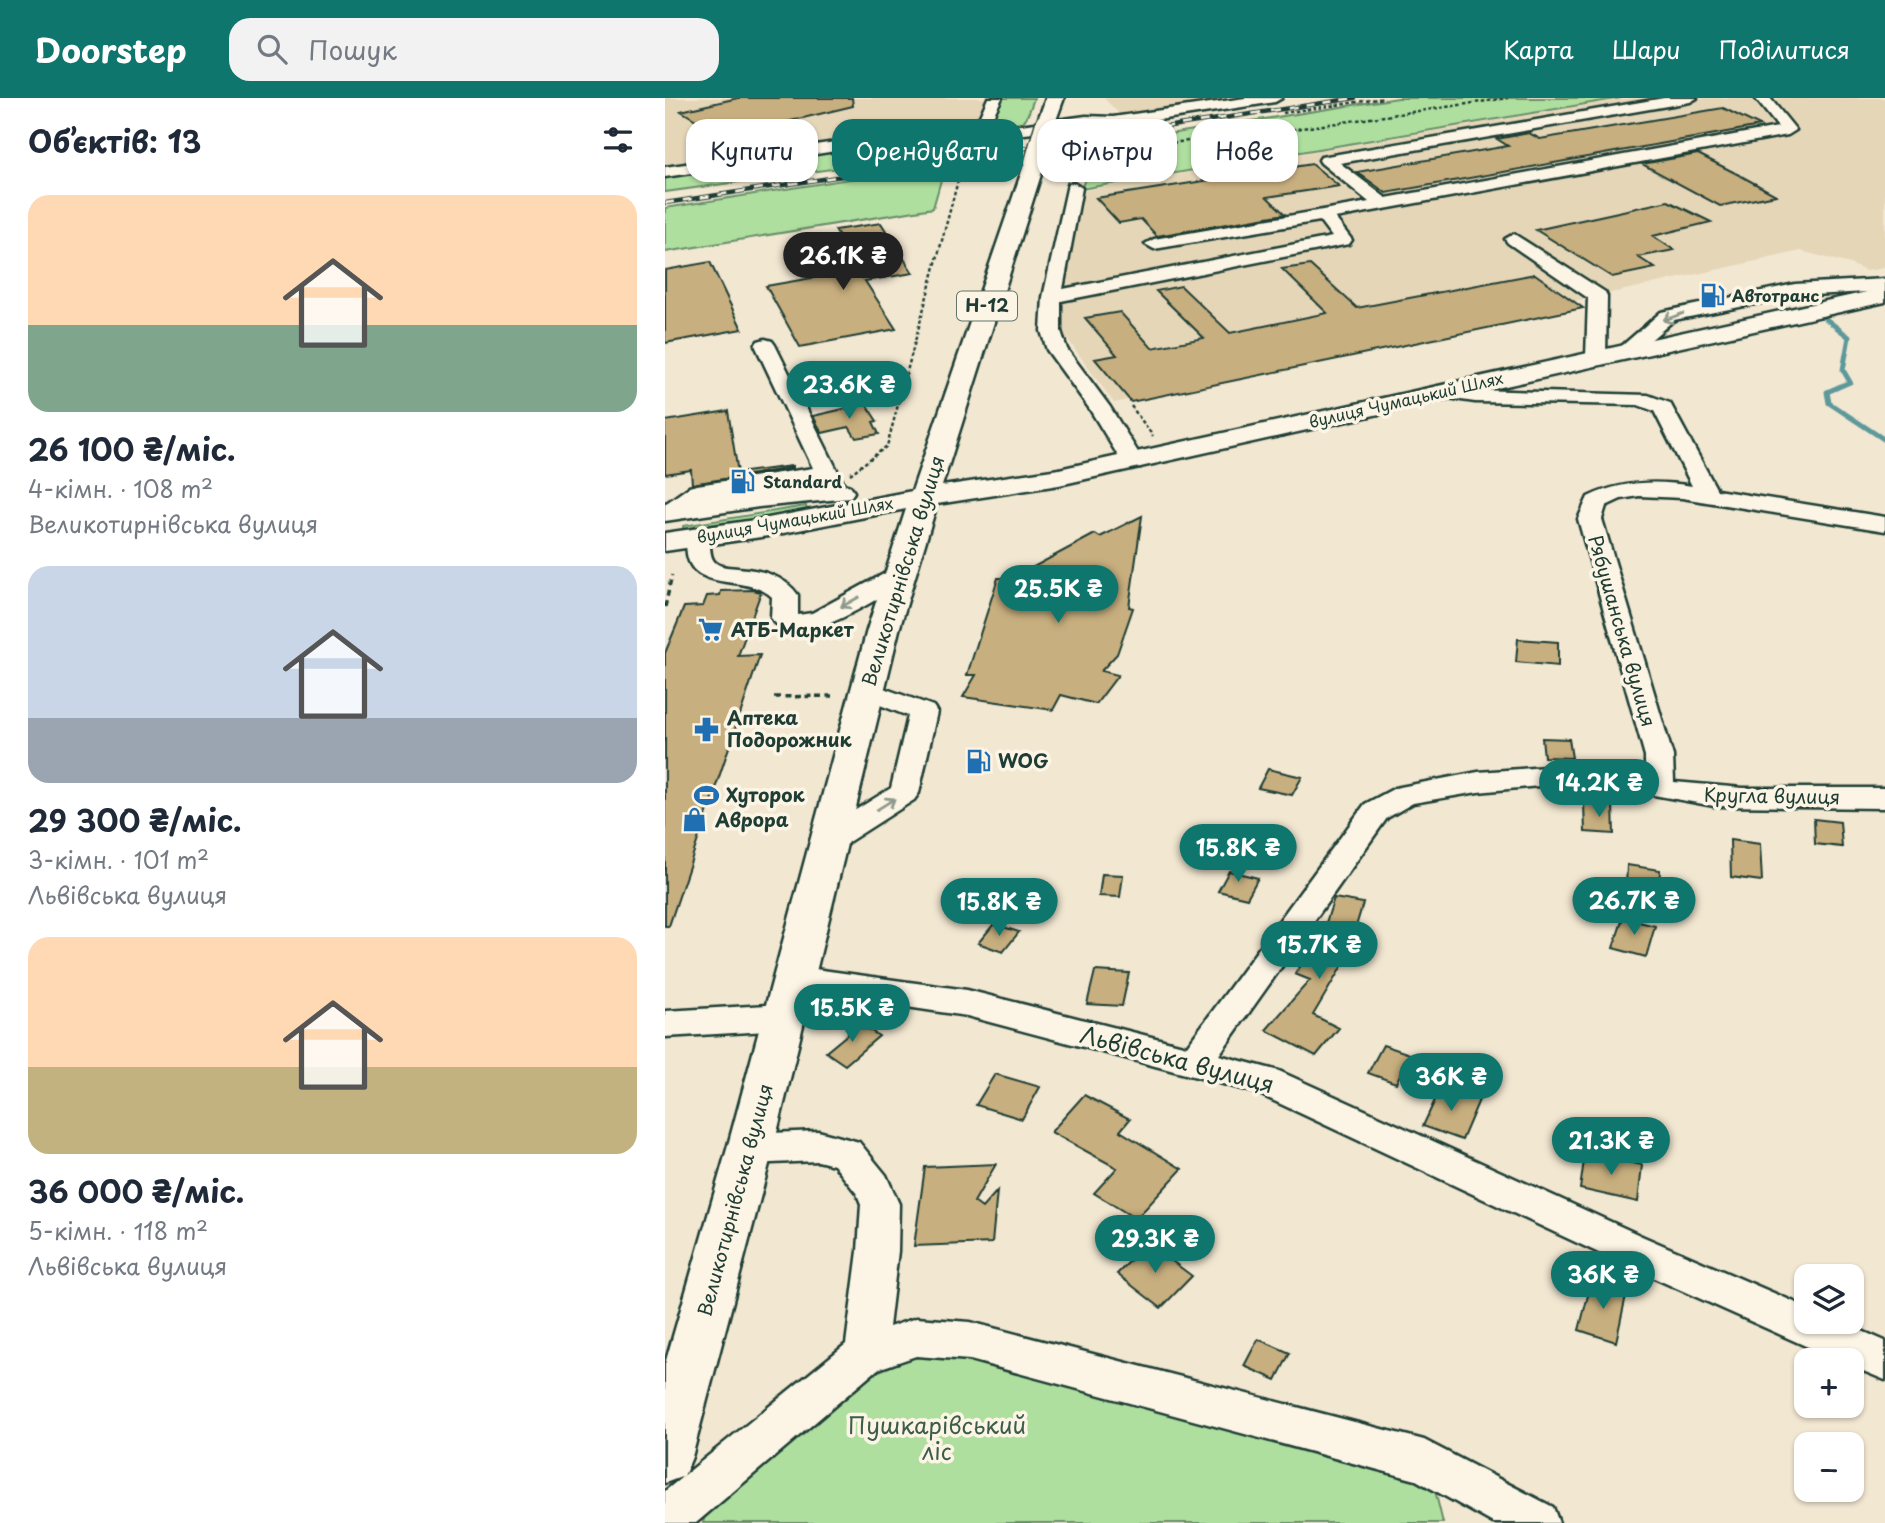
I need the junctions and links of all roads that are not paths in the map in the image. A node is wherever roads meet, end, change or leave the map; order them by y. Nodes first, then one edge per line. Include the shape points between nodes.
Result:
1 (995, 98) edge
2 (1055, 98) edge
3 (1275, 98) edge
4 (1690, 98) edge
5 (1762, 98) edge
6 (990, 119) edge
7 (1023, 126) edge
8 (832, 148) edge
9 (665, 172) edge
10 (1074, 188) road end
11 (1383, 204) junction
12 (1324, 215) junction
13 (1514, 239) dead end
14 (1154, 244) dead end
15 (1885, 285) edge
16 (1885, 295) edge
17 (1052, 297) junction
18 (765, 345) dead end
19 (1626, 351) junction
20 (1596, 357) junction
21 (1441, 392) junction
22 (1133, 461) junction
23 (836, 481) junction
24 (1708, 494) junction
25 (925, 497) junction
26 (668, 512) edge
27 (1885, 524) edge
28 (679, 540) edge
29 (900, 575) junction
30 (867, 690) junction
31 (1660, 789) junction
32 (1885, 798) edge
33 (828, 841) junction
34 (788, 998) junction
35 (665, 1024) edge
36 (1194, 1063) junction
37 (750, 1149) junction
38 (865, 1354) junction
39 (1885, 1361) edge
40 (665, 1457) edge
41 (1486, 1507) edge
42 (665, 1520) edge
43 (1537, 1523) edge

1 - 6 street
2 - 25 main road, Великотирнівська вулиця / Н-12, bridge via 1047,123 1023,164
3 - 7 street via 1113,122
4 - 11 street via 1327,160
5 - 11 street via 1788,130
8 - 9 street
10 - 17 street
11 - 12 street
12 - 14 street
12 - 17 street via 1343,240
13 - 20 street via 1598,296
15 -> 19 street via 1795,289 1668,316
16 - 19 main road, вулиця Чумацький Шлях
17 - 22 street via 1051,331 1057,350
18 - 23 street
19 - 20 main road, вулиця Чумацький Шлях
20 - 21 main road, вулиця Чумацький Шлях
21 - 22 main road, вулиця Чумацький Шлях
21 - 24 street via 1641,399 1663,407
22 - 25 main road, вулиця Чумацький Шлях via 1027,483
23 - 25 main road, вулиця Чумацький Шлях
23 - 26 main road, вулиця Чумацький Шлях
24 - 27 street, Рябушанська вулиця
24 - 31 street, Рябушанська вулиця via 1639,489 1615,493 1597,502 1590,519 1659,757
25 - 28 main road, вулиця Чумацький Шлях
25 - 29 main road, Великотирнівська вулиця
26 - 28 main road
29 -> 28 street via 820,619 790,623 784,618 785,595 772,583 754,576 719,573 704,566
29 - 30 main road, Великотирнівська вулиця
30 - 33 main road, Великотирнівська вулиця
33 -> 30 street via 904,793 923,712
31 - 32 street, Кругла вулиця via 1729,796
31 - 36 street via 1604,777 1546,776 1405,795 1376,810
33 - 34 main road, Великотирнівська вулиця
34 - 35 street, Львівська вулиця
34 - 36 street, Львівська вулиця via 967,1003
34 - 37 main road, Великотирнівська вулиця
36 - 39 street, Львівська вулиця via 1266,1081
37 - 38 street via 818,1146 846,1153 873,1186 880,1204 878,1251
37 - 40 main road, Великотирнівська вулиця
38 - 41 street via 916,1337 969,1341 1425,1461
38 - 42 street
41 - 43 street

